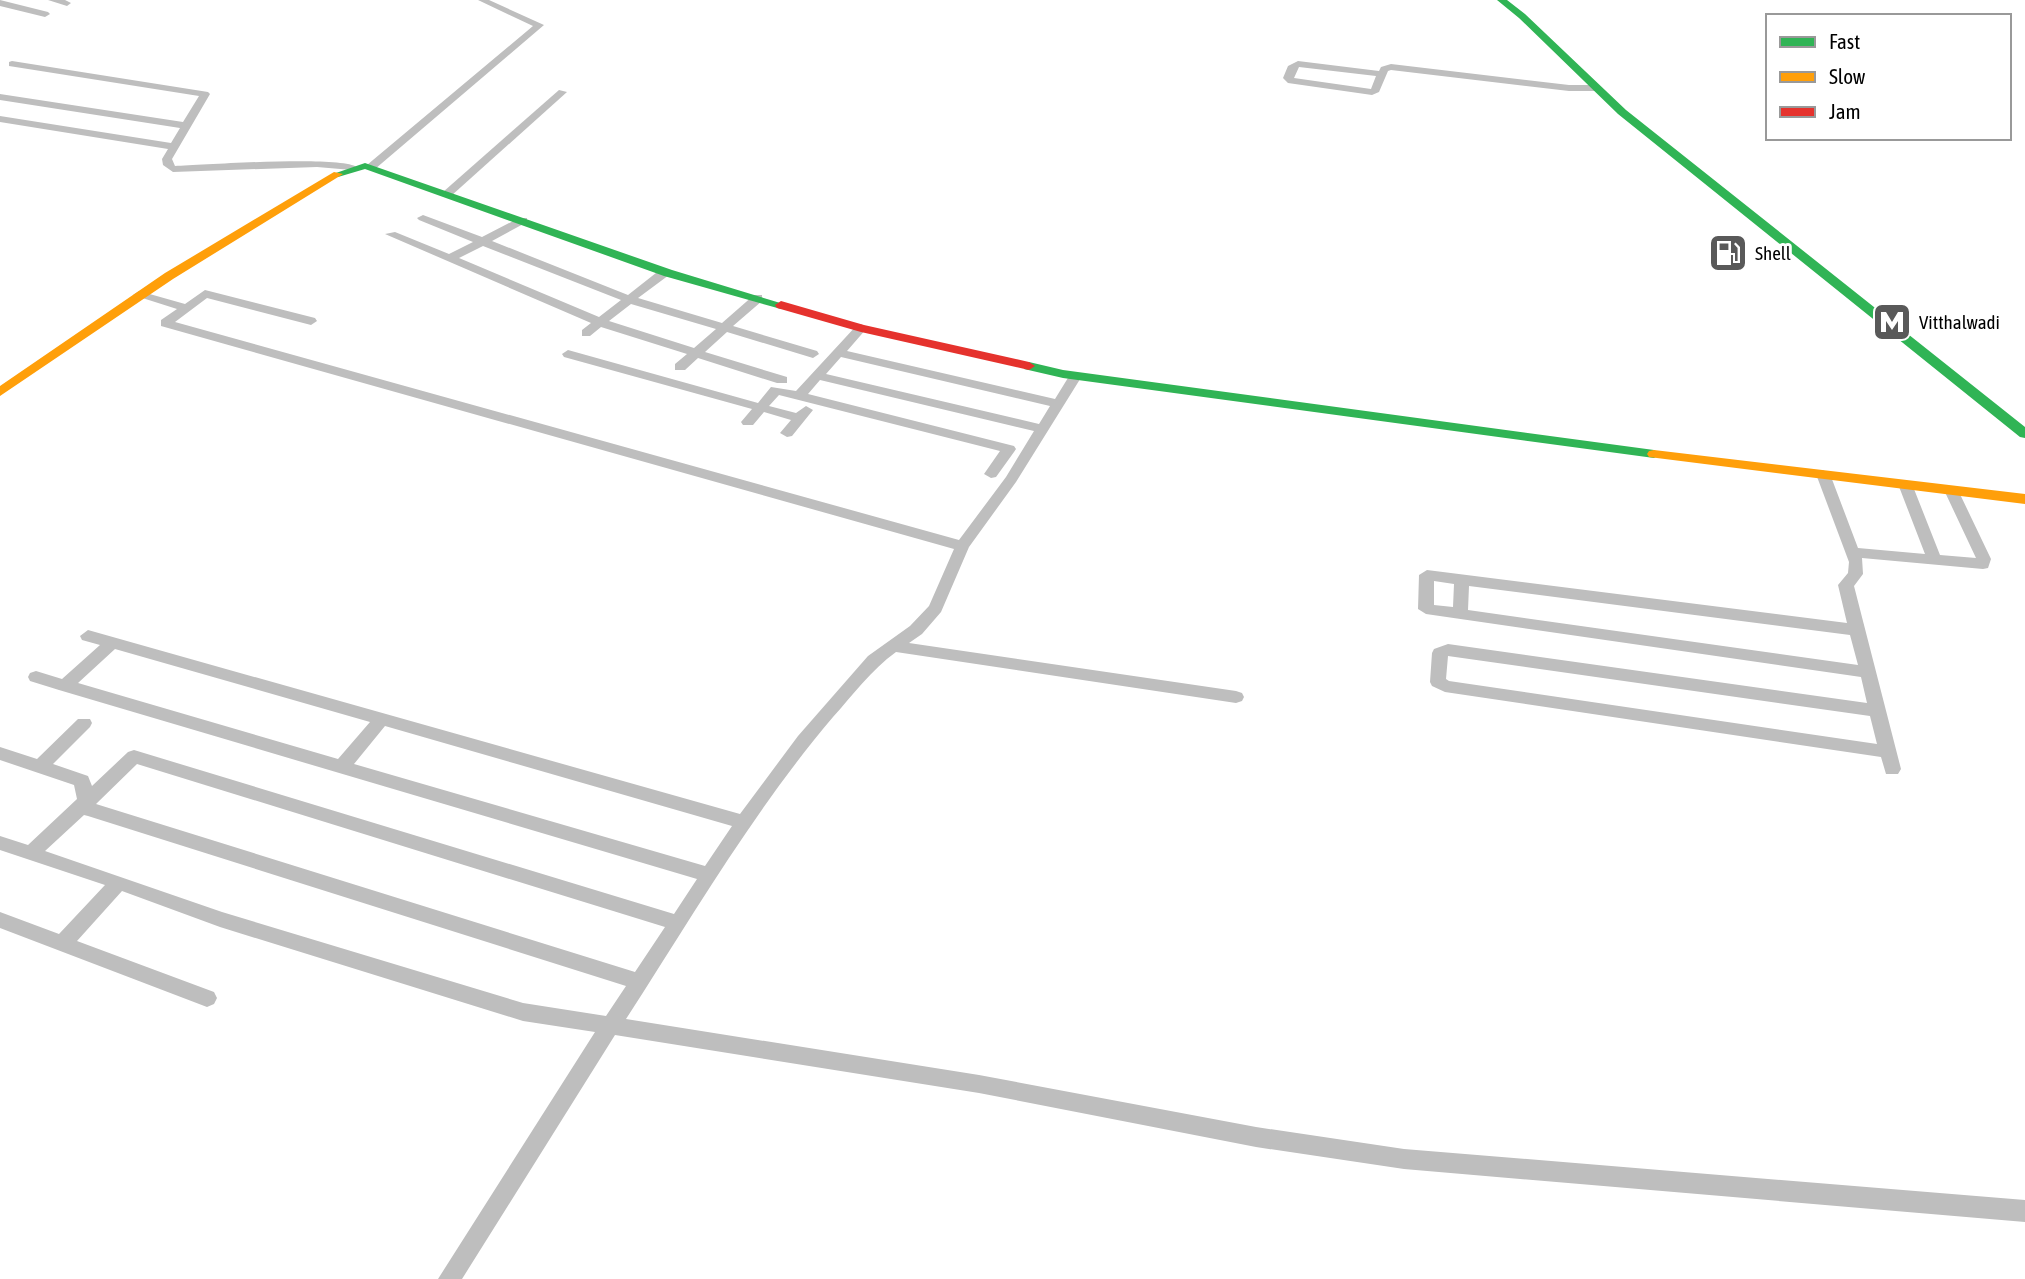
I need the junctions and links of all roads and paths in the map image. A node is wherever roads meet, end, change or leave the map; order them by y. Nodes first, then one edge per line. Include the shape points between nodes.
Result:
1 (52, 0) edge
2 (482, 0) edge
3 (1501, 0) edge
4 (1511, 0) edge
5 (0, 3) edge
6 (67, 4) dead end
7 (45, 15) dead end
8 (12, 65) dead end
9 (1382, 74) junction
10 (1597, 88) junction
11 (562, 92) dead end
12 (0, 97) edge
13 (95, 98) dead end
14 (77, 109) junction
15 (0, 119) edge
16 (188, 126) junction
17 (48, 127) junction
18 (175, 147) junction
19 (352, 167) junction
20 (371, 167) junction
21 (447, 194) junction
22 (423, 218) dead end
23 (523, 220) junction
24 (391, 234) dead end
25 (483, 241) junction
26 (449, 259) junction
27 (664, 272) junction
28 (139, 295) junction
29 (758, 298) junction
30 (629, 299) junction
31 (187, 308) junction
32 (311, 321) dead end
33 (599, 322) junction
34 (724, 328) junction
35 (860, 328) junction
36 (586, 333) dead end
37 (839, 353) junction
38 (568, 354) dead end
39 (695, 354) junction
40 (813, 354) dead end
41 (680, 367) dead end
42 (818, 376) junction
43 (1076, 376) junction
44 (782, 380) dead end
45 (0, 392) edge
46 (799, 396) junction
47 (814, 400) junction
48 (1058, 404) junction
49 (761, 407) junction
50 (799, 418) junction
51 (748, 422) dead end
52 (2025, 422) edge
53 (1042, 429) junction
54 (787, 433) dead end
55 (2025, 434) edge
56 (991, 474) dead end
57 (1824, 474) junction
58 (1905, 484) junction
59 (1951, 490) junction
60 (2025, 499) edge
61 (962, 546) junction
62 (1852, 552) junction
63 (1935, 560) junction
64 (1462, 579) junction
65 (1460, 614) junction
66 (1857, 630) junction
67 (88, 636) dead end
68 (113, 642) junction
69 (891, 646) junction
70 (1868, 672) junction
71 (36, 677) dead end
72 (65, 686) junction
73 (1236, 696) dead end
74 (1878, 711) junction
75 (382, 719) junction
76 (84, 723) dead end
77 (1888, 751) junction
78 (0, 753) edge
79 (40, 766) junction
80 (341, 767) junction
81 (1892, 769) dead end
82 (85, 804) junction
83 (744, 822) junction
84 (0, 843) edge
85 (31, 853) junction
86 (709, 875) junction
87 (119, 882) junction
88 (0, 920) edge
89 (678, 923) junction
90 (62, 944) junction
91 (640, 982) junction
92 (207, 998) dead end
93 (612, 1027) junction
94 (2025, 1211) edge
95 (449, 1279) edge

1 - 6 street
2 - 20 street via 540,26
3 - 10 main road
4 - 52 main road via 1633,111
5 - 7 street
8 - 16 street via 205,94
9 - 9 street via 1298,64 1288,78 1372,92
9 - 10 street via 1391,67
10 - 55 main road
11 - 21 street
12 - 14 street
13 - 14 street
14 - 16 street
14 - 17 street
15 - 17 street
16 - 18 street
17 - 18 street
18 - 19 street via 167,159 173,169
19 - 20 main road
19 - 28 main road
20 - 21 main road
21 - 23 main road
22 - 25 street
23 - 25 street
23 - 27 main road
24 - 26 street
25 - 26 street
25 - 30 street
26 - 33 street
27 - 29 main road
27 - 30 street
28 - 31 street
28 - 45 main road
29 - 34 street
29 - 35 main road
30 - 33 street
30 - 34 street
31 - 32 street via 205,294
31 - 61 street via 165,323
33 - 36 street
33 - 39 street
34 - 39 street
34 - 40 street
35 - 37 street
35 - 43 main road
37 - 42 street
37 - 48 street
38 - 49 street
39 - 41 street
39 - 44 street
42 - 46 street
42 - 53 street
43 - 48 street
43 - 57 main road
46 - 47 street
46 - 49 street via 776,390
47 - 50 street
47 - 56 street via 1009,449
48 - 53 street
49 - 50 street
49 - 51 street
50 - 54 street
53 - 61 street
57 - 58 main road
57 - 62 street
58 - 59 main road
58 - 63 street
59 - 60 main road
59 - 63 street via 1985,562
61 - 69 street via 936,608 916,630
62 - 63 street
62 - 66 street via 1857,568 1846,585
64 - 65 street
64 - 65 street via 1427,575 1426,609
64 - 66 street
65 - 70 street
66 - 70 street
67 - 68 street
68 - 72 street
68 - 75 street
69 - 73 street
69 - 83 street via 804,740
70 - 74 street
71 - 72 street
72 - 80 street
74 - 77 street
74 - 77 street via 1448,650 1440,653 1438,682 1445,686
75 - 80 street
75 - 83 street
76 - 79 street
77 - 81 street
78 - 79 street
79 - 82 street via 82,781
80 - 86 street
82 - 85 street
82 - 89 street via 134,757
82 - 91 street
83 - 86 street
84 - 85 street
85 - 87 street
86 - 89 street
87 - 90 street
87 - 93 street via 220,919 523,1012
88 - 90 street
89 - 91 street
90 - 92 street
91 - 93 street
93 - 94 street via 979,1084 1256,1137 1404,1159
93 - 95 street

